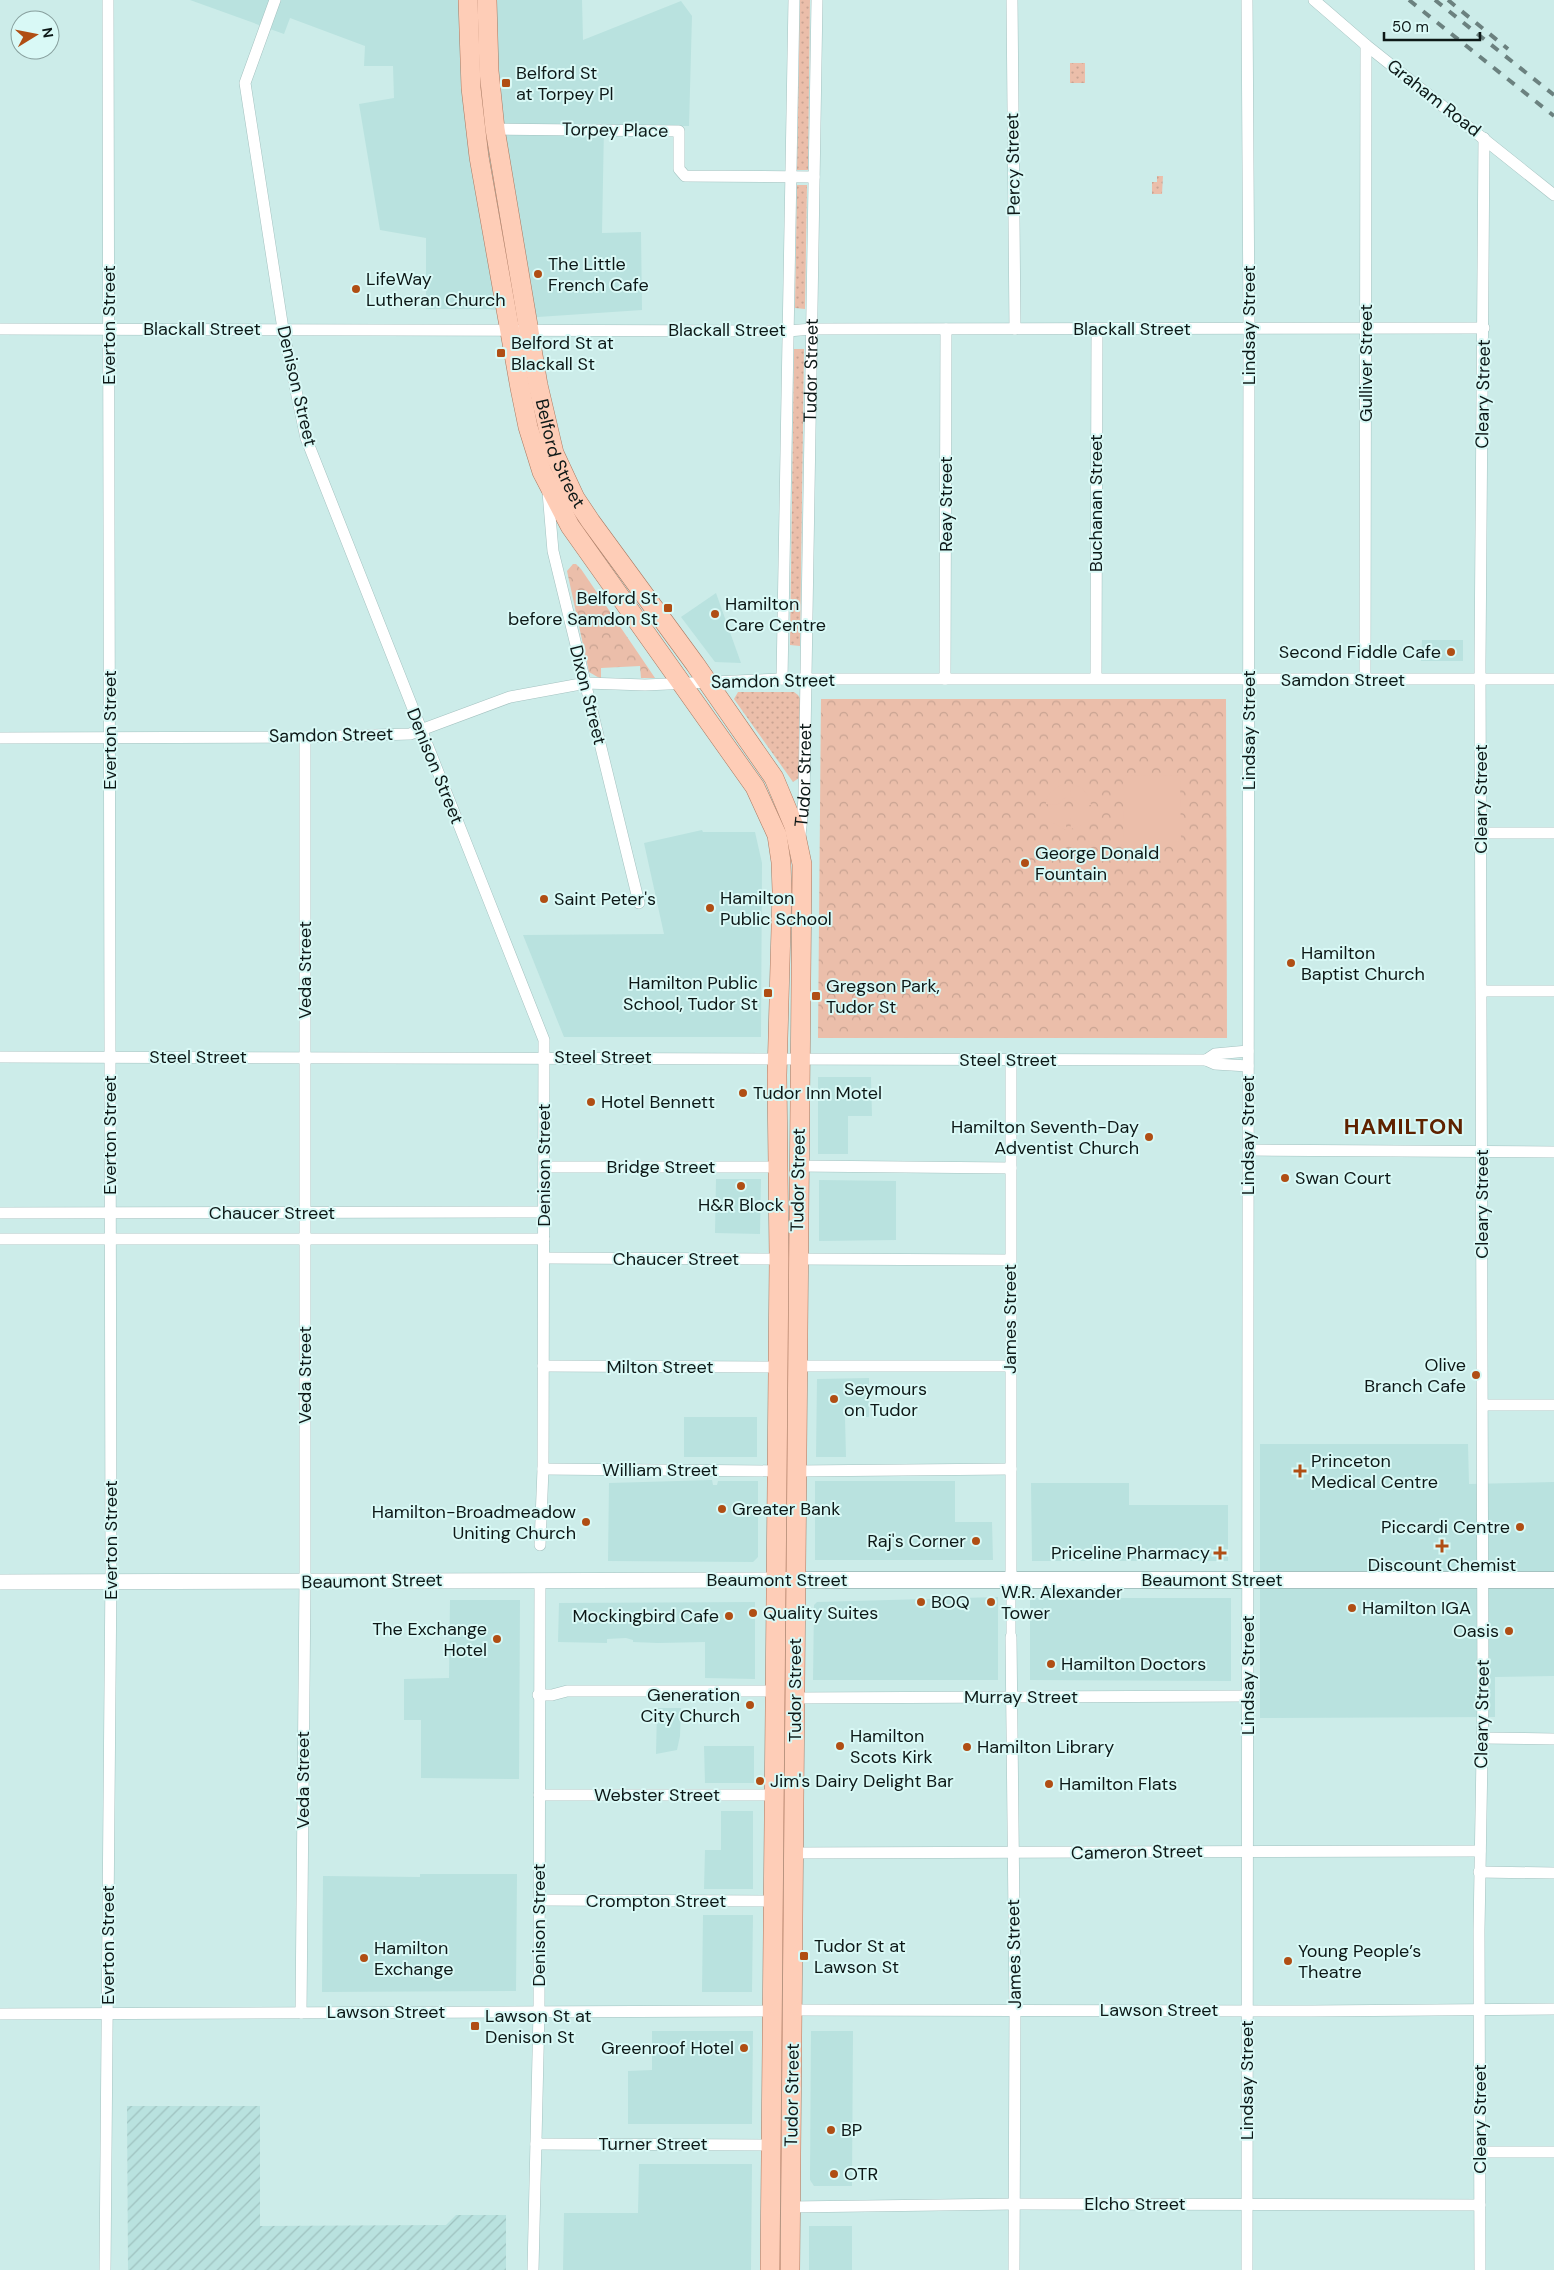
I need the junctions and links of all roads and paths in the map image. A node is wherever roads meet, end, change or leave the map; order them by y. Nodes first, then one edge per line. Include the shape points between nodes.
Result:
1 (108, 0) edge
2 (275, 0) edge
3 (468, 0) edge
4 (487, 0) edge
5 (794, 0) edge
6 (817, 0) edge
7 (1012, 0) edge
8 (1247, 0) edge
9 (1314, 0) edge
10 (1366, 44) junction
11 (495, 129) junction
12 (1484, 138) junction
13 (814, 176) junction
14 (790, 178) junction
15 (1554, 195) edge
16 (1097, 328) junction
17 (1249, 328) junction
18 (1366, 328) junction
19 (1484, 328) junction
20 (0, 329) edge
21 (109, 329) junction
22 (283, 329) junction
23 (509, 329) junction
24 (530, 329) junction
25 (812, 329) junction
26 (946, 329) junction
27 (1015, 329) junction
28 (788, 331) junction
29 (548, 485) junction
30 (1096, 678) junction
31 (782, 679) junction
32 (807, 679) junction
33 (946, 679) junction
34 (1554, 679) edge
35 (1249, 680) junction
36 (1480, 680) junction
37 (1365, 681) junction
38 (586, 682) junction
39 (708, 682) junction
40 (682, 683) junction
41 (421, 730) junction
42 (111, 736) junction
43 (305, 737) junction
44 (0, 738) edge
45 (765, 805) joint
46 (1480, 833) junction
47 (1554, 833) edge
48 (800, 844) junction
49 (638, 903) dead end
50 (1482, 991) junction
51 (1554, 991) edge
52 (1248, 1051) junction
53 (110, 1056) junction
54 (0, 1057) edge
55 (544, 1057) junction
56 (304, 1058) junction
57 (778, 1058) junction
58 (800, 1058) junction
59 (1011, 1060) junction
60 (1206, 1060) junction
61 (1248, 1066) junction
62 (1248, 1150) junction
63 (1481, 1152) junction
64 (1554, 1152) edge
65 (544, 1166) junction
66 (798, 1166) junction
67 (778, 1167) junction
68 (1011, 1168) junction
69 (544, 1212) junction
70 (0, 1213) edge
71 (305, 1213) junction
72 (110, 1214) junction
73 (544, 1238) junction
74 (0, 1239) edge
75 (111, 1239) junction
76 (305, 1240) junction
77 (544, 1258) junction
78 (778, 1259) junction
79 (797, 1260) junction
80 (1010, 1260) junction
81 (544, 1366) junction
82 (798, 1366) junction
83 (1010, 1366) junction
84 (777, 1367) junction
85 (1483, 1405) junction
86 (1554, 1405) edge
87 (1011, 1469) junction
88 (543, 1470) junction
89 (797, 1470) junction
90 (777, 1471) junction
91 (540, 1545) dead end
92 (1011, 1578) junction
93 (776, 1580) junction
94 (795, 1580) junction
95 (1554, 1580) edge
96 (540, 1581) junction
97 (1248, 1581) junction
98 (1483, 1581) junction
99 (0, 1582) edge
100 (111, 1582) junction
101 (305, 1582) junction
102 (1011, 1637) joint
103 (774, 1691) junction
104 (538, 1695) junction
105 (1248, 1696) junction
106 (1012, 1697) junction
107 (795, 1698) junction
108 (1483, 1738) junction
109 (1554, 1739) edge
110 (539, 1795) junction
111 (775, 1795) junction
112 (1248, 1851) junction
113 (1480, 1851) junction
114 (794, 1853) junction
115 (1012, 1854) junction
116 (1479, 1872) junction
117 (1554, 1873) edge
118 (539, 1900) junction
119 (773, 1901) junction
120 (1015, 2009) junction
121 (1554, 2009) edge
122 (793, 2010) junction
123 (1480, 2010) junction
124 (773, 2011) junction
125 (1247, 2011) junction
126 (302, 2012) junction
127 (539, 2012) junction
128 (108, 2013) junction
129 (0, 2014) edge
130 (536, 2144) junction
131 (770, 2145) junction
132 (1480, 2152) junction
133 (1554, 2152) edge
134 (1015, 2204) junction
135 (1247, 2205) junction
136 (1480, 2205) junction
137 (790, 2207) junction
138 (105, 2270) edge
139 (533, 2270) edge
140 (770, 2270) edge
141 (790, 2270) edge
142 (1014, 2270) edge
143 (1247, 2270) edge
144 (1480, 2270) edge

1 - 21 street, Everton Street
2 - 22 street, Denison Street via 245,83
3 - 23 main road, Belford Street via 474,116
4 - 11 main road, Belford Street
5 - 14 street, Tudor Street
6 - 13 street, Tudor Street
7 - 27 street, Percy Street
8 - 17 street, Lindsay Street
9 - 10 street, Graham Road
10 - 12 street, Graham Road
10 - 18 street, Gulliver Street
11 - 14 street, Torpey Place via 679,131 679,169 686,176
11 - 24 main road, Belford Street
12 - 15 street, Graham Road
12 - 19 street, Cleary Street
13 - 14 street, Torpey Place
13 - 25 street, Tudor Street
14 - 28 street, Tudor Street
16 - 17 street, Blackall Street
16 - 27 street, Blackall Street
16 - 30 street, Buchanan Street
17 - 18 street, Blackall Street
17 - 35 street, Lindsay Street
18 - 19 street, Blackall Street
18 - 37 street, Gulliver Street
19 - 36 street, Cleary Street
20 - 21 street, Blackall Street
21 - 22 street, Blackall Street
21 - 42 street, Everton Street
22 - 23 street, Blackall Street
22 - 41 street, Denison Street via 306,438
23 - 24 street, Blackall Street
23 - 29 main road, Belford Street via 528,427
24 - 28 street, Blackall Street
24 - 39 main road, Belford Street via 548,435 566,480 591,522
25 - 26 street, Blackall Street
25 - 28 street, Blackall Street
25 - 32 street, Tudor Street
26 - 27 street, Blackall Street
26 - 33 street, Reay Street
28 - 31 street, Tudor Street
29 - 38 street, Dixon Street via 553,551
29 - 40 main road, Belford Street via 570,526
30 - 33 street, Samdon Street
30 - 35 street, Samdon Street
31 - 32 street, Samdon Street
31 - 39 street, Samdon Street
32 - 33 street, Samdon Street
32 - 48 street, Tudor Street
34 - 36 street, Samdon Street
35 - 37 street, Samdon Street
35 - 52 street, Lindsay Street
36 - 37 street, Samdon Street
36 - 46 street, Cleary Street
38 - 40 street, Samdon Street
38 - 41 street, Samdon Street via 510,697
38 - 49 street, Dixon Street
39 - 40 street, Samdon Street
39 - 48 main road, Belford Street via 774,778
40 - 45 main road, Belford Street
41 - 43 street, Samdon Street via 410,734
41 - 55 street, Denison Street via 544,1040
42 - 43 street, Samdon Street
42 - 44 street, Samdon Street
42 - 53 street, Everton Street
43 - 56 street, Veda Street
45 - 57 main road, Tudor Street via 777,835 781,862
46 - 47 street
46 - 50 street, Cleary Street
48 - 58 main road, Tudor Street via 803,898
50 - 51 street
50 - 63 street, Cleary Street
52 - 60 street, Steel Street via 1215,1054
52 - 61 street, Lindsay Street
53 - 54 street, Steel Street
53 - 56 street, Steel Street
53 - 72 street, Everton Street
55 - 56 street, Steel Street
55 - 57 street, Steel Street
55 - 65 street, Denison Street
56 - 71 street, Veda Street
57 - 58 street, Steel Street
57 - 67 main road, Tudor Street
58 - 59 street, Steel Street
58 - 66 main road, Tudor Street
59 - 60 street, Steel Street
59 - 68 street, James Street
60 - 61 street, Steel Street via 1215,1064
61 - 62 street, Lindsay Street
62 - 63 street
62 - 97 street, Lindsay Street
63 - 64 street
63 - 85 street, Cleary Street
65 - 67 street, Bridge Street
65 - 69 street, Denison Street
66 - 68 street
66 - 79 main road, Tudor Street
67 - 78 main road, Tudor Street
68 - 80 street, James Street
69 - 71 street, Chaucer Street
69 - 73 street, Denison Street
70 - 72 street, Chaucer Street
71 - 72 street, Chaucer Street
71 - 76 street, Veda Street
72 - 75 street, Everton Street
73 - 76 street, Chaucer Street
73 - 77 street, Denison Street
74 - 75 street, Chaucer Street
75 - 76 street, Chaucer Street
75 - 100 street, Everton Street
76 - 101 street, Veda Street
77 - 78 street, Chaucer Street
77 - 81 street, Denison Street
78 - 84 main road, Tudor Street
79 - 80 street
79 - 82 main road, Tudor Street
80 - 83 street, James Street
81 - 84 street, Milton Street
81 - 88 street, Denison Street
82 - 83 street
82 - 89 main road, Tudor Street
83 - 87 street, James Street
84 - 90 main road, Tudor Street
85 - 86 street
85 - 98 street, Cleary Street
87 - 89 street
87 - 92 street, James Street
88 - 90 street, William Street
88 - 91 street, Denison Street
89 - 94 main road, Tudor Street
90 - 93 main road, Tudor Street
92 - 94 main road, Beaumont Street
92 - 97 main road, Beaumont Street
92 - 102 street
93 - 94 main road, Beaumont Street
93 - 96 street, Beaumont Street
93 - 103 main road, Tudor Street
94 - 107 main road, Tudor Street
95 - 98 main road, Beaumont Street
96 - 101 street, Beaumont Street
96 - 104 street, Denison Street
97 - 98 main road, Beaumont Street
97 - 105 street, Lindsay Street
98 - 108 street, Cleary Street
99 - 100 street, Beaumont Street
100 - 101 street, Beaumont Street
100 - 128 street, Everton Street
101 - 126 street, Veda Street
102 - 106 street, James Street
103 - 104 street via 567,1691
103 - 111 main road, Tudor Street
104 - 110 street, Denison Street
105 - 106 street, Murray Street
105 - 112 street, Lindsay Street
106 - 107 street, Murray Street
106 - 115 street, James Street
107 - 114 main road, Tudor Street
108 - 109 street
108 - 113 street, Cleary Street
110 - 111 street, Webster Street
110 - 118 street, Denison Street
111 - 119 main road, Tudor Street
112 - 113 street, Cameron Street
112 - 115 street, Cameron Street
112 - 125 street, Lindsay Street
113 - 116 street, Cleary Street
114 - 115 street, Cameron Street
114 - 122 main road, Tudor Street
115 - 120 street, James Street
116 - 117 street
116 - 123 street, Cleary Street
118 - 119 street, Crompton Street
118 - 127 street, Denison Street
119 - 124 main road, Tudor Street
120 - 122 street, Lawson Street
120 - 125 street, Lawson Street
120 - 134 street, James Street
121 - 123 street, Lawson Street
122 - 137 main road, Tudor Street
123 - 125 street, Lawson Street
123 - 132 street, Cleary Street
124 - 127 street, Lawson Street
124 - 131 main road, Tudor Street
125 - 135 street, Lindsay Street
126 - 127 street, Lawson Street
126 - 128 street, Lawson Street
127 - 130 street, Denison Street
128 - 129 street, Lawson Street
128 - 138 street, Everton Street
130 - 131 street, Turner Street
130 - 139 street, Denison Street
131 - 140 main road, Tudor Street
132 - 133 street
132 - 136 street, Cleary Street
134 - 135 street, Elcho Street
134 - 137 street, Elcho Street
134 - 142 street, James Street
135 - 136 street, Elcho Street
135 - 143 street, Lindsay Street
136 - 144 street, Cleary Street
137 - 141 main road, Tudor Street

